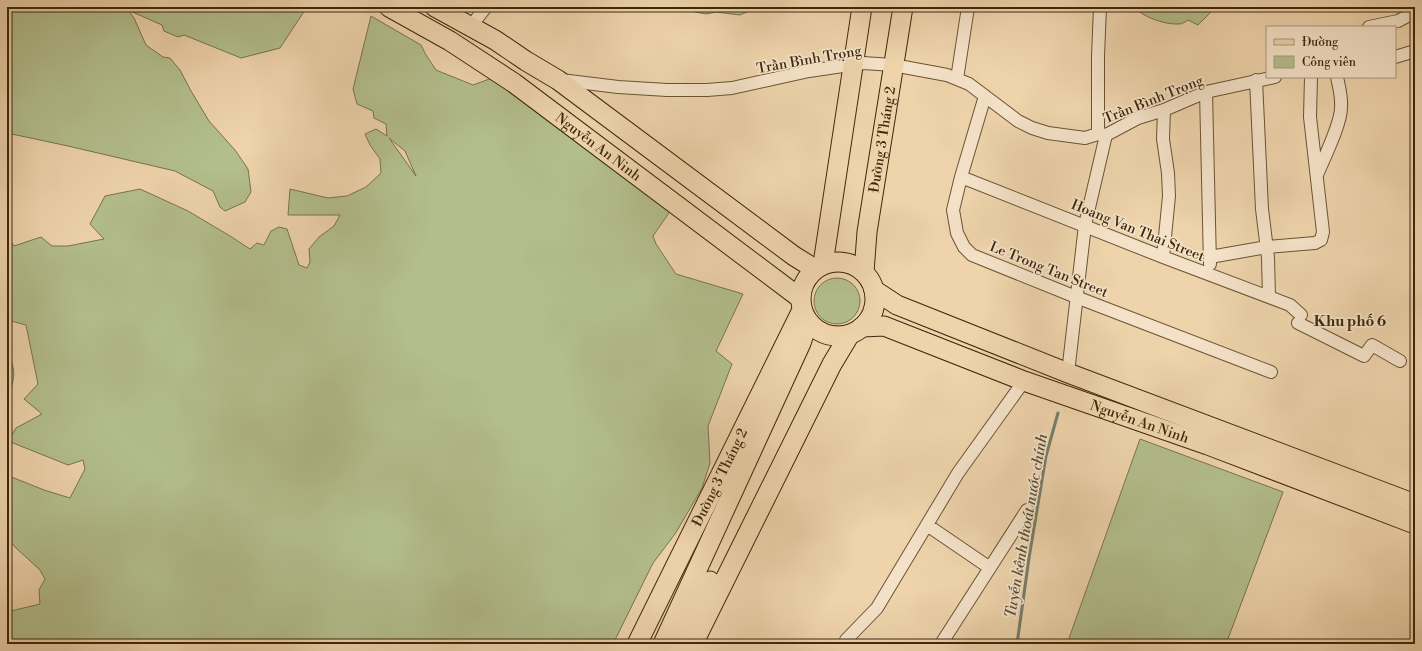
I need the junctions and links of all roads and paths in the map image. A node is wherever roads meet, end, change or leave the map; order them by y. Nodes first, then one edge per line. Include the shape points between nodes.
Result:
1 (389, 7) edge
2 (435, 7) edge
3 (486, 7) edge
4 (862, 7) edge
5 (871, 7) edge
6 (892, 7) edge
7 (903, 7) edge
8 (968, 7) edge
9 (1100, 7) edge
10 (1415, 12) edge
11 (471, 26) junction
12 (1374, 26) edge
13 (1415, 51) edge
14 (1396, 57) edge
15 (526, 61) junction
16 (873, 64) junction
17 (1269, 78) edge
18 (1311, 78) edge
19 (1337, 78) edge
20 (957, 79) junction
21 (558, 80) junction
22 (1256, 80) junction
23 (514, 83) junction
24 (1206, 92) junction
25 (985, 96) junction
26 (537, 100) junction
27 (1164, 110) junction
28 (1102, 134) junction
29 (961, 177) junction
30 (1316, 178) junction
31 (1085, 225) junction
32 (1267, 247) junction
33 (1163, 257) junction
34 (1210, 257) junction
35 (823, 265) junction
36 (858, 268) junction
37 (1210, 275) junction
38 (874, 290) junction
39 (1076, 297) junction
40 (1269, 297) junction
41 (803, 310) junction
42 (850, 332) junction
43 (1400, 361) dead end
44 (1271, 372) dead end
45 (1068, 374) junction
46 (1024, 381) junction
47 (1211, 436) junction
48 (1415, 504) edge
49 (1027, 510) dead end
50 (1415, 524) edge
51 (927, 525) junction
52 (990, 568) junction
53 (846, 640) dead end
54 (637, 644) edge
55 (663, 644) edge
56 (678, 644) edge
57 (693, 644) edge
58 (941, 644) edge

1 - 23 main road, Nguyễn An Ninh via 450,41
2 - 11 main road, Nguyễn An Ninh
3 - 11 street
4 - 16 main road, Đường 3 Tháng 2
5 - 16 main road, Đường 3 Tháng 2
6 - 16 main road, Đường 3 Tháng 2
7 - 16 main road, Đường 3 Tháng 2
8 - 20 street
9 - 28 street via 1098,56
10 - 12 street via 1398,21
11 - 15 main road, Nguyễn An Ninh
13 - 14 street
15 - 21 main road, Nguyễn An Ninh
15 - 23 main road
16 - 20 street, Trần Bình Trọng via 947,74
16 - 21 street, Trần Bình Trọng via 808,71 732,88 707,90 618,87
16 - 35 main road, Đường 3 Tháng 2
16 - 36 main road, Đường 3 Tháng 2 via 867,232
17 - 22 street, Trần Bình Trọng
18 - 30 street via 1310,117
19 - 30 street via 1341,109
20 - 25 street, Trần Bình Trọng
21 - 26 main road
21 - 35 main road, Nguyễn An Ninh via 794,256
22 - 24 street, Trần Bình Trọng
22 - 32 street via 1262,209
23 - 26 main road, Nguyễn An Ninh
24 - 27 street, Trần Bình Trọng
24 - 34 street
25 - 28 street, Trần Bình Trọng via 1018,121 1032,128 1071,137 1085,138
25 - 29 street, Le Trong Tan Street
26 - 41 main road, Nguyễn An Ninh
27 - 28 street, Trần Bình Trọng
27 - 33 street via 1163,139 1169,196
28 - 31 street
29 - 31 street, Hoang Van Thai Street
29 - 39 street, Le Trong Tan Street via 953,210 957,233 964,247 972,255
30 - 32 street via 1323,232 1321,240 1315,243
31 - 33 street, Hoang Van Thai Street
31 - 39 street
32 - 34 street
32 - 40 street
33 - 37 street, Hoang Van Thai Street
34 - 37 street
35 - 36 main road via 842,261
35 - 41 main road via 804,282
36 - 38 main road via 871,280
37 - 40 street, Hoang Van Thai Street
38 - 42 main road via 875,304 871,316
38 - 45 main road, Nguyễn An Ninh via 897,305
39 - 44 street, Le Trong Tan Street
39 - 45 street
40 - 43 street, Hoang Van Thai Street via 1290,305 1299,319 1364,356 1372,345
41 - 42 main road via 820,332
41 - 54 main road, Đường 3 Tháng 2
41 - 55 main road, Đường 3 Tháng 2 via 801,343
42 - 46 main road, Nguyễn An Ninh via 884,326
42 - 56 main road
42 - 57 main road
45 - 47 main road, Nguyễn An Ninh
46 - 47 main road, Nguyễn An Ninh
46 - 51 street via 958,473
47 - 48 main road, Nguyễn An Ninh
47 - 50 main road, Nguyễn An Ninh
49 - 52 street
51 - 52 street
51 - 53 street via 877,608
52 - 58 street

